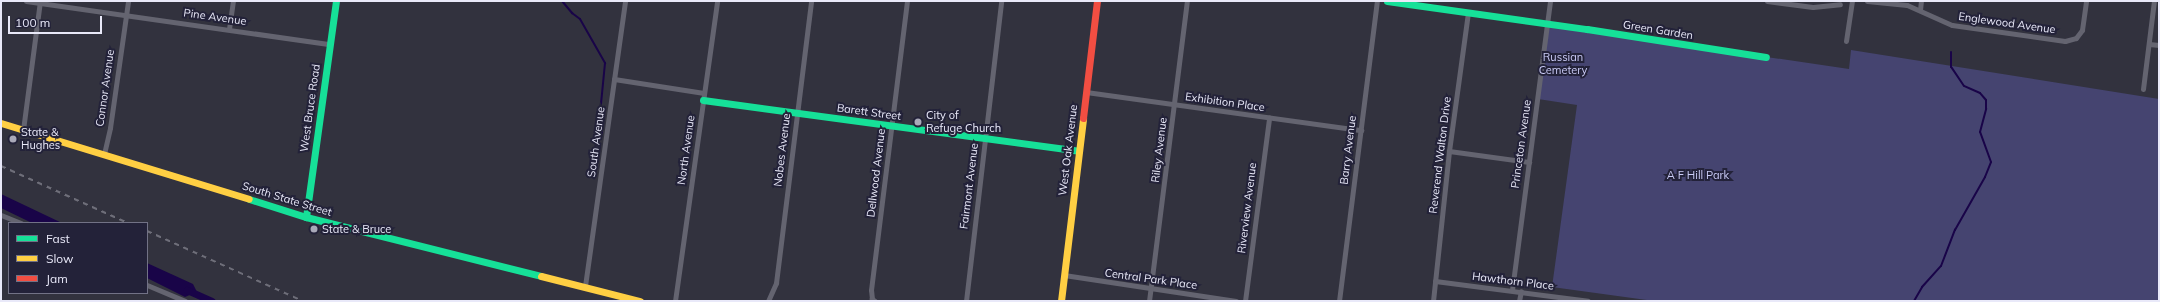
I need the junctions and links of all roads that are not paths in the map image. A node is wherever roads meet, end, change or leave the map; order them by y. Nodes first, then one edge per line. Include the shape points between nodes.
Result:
1 (26, 1) edge
2 (128, 1) edge
3 (232, 1) edge
4 (336, 1) edge
5 (625, 1) edge
6 (717, 1) edge
7 (811, 1) edge
8 (907, 1) edge
9 (1001, 1) edge
10 (1097, 1) edge
11 (1187, 1) edge
12 (1377, 1) edge
13 (1387, 1) edge
14 (1550, 1) edge
15 (1767, 1) edge
16 (1852, 1) edge
17 (1867, 1) edge
18 (1921, 1) edge
19 (2086, 1) edge
20 (2154, 1) edge
21 (40, 2) edge
22 (1840, 4) dead end
23 (1920, 10) junction
24 (1468, 12) junction
25 (126, 15) junction
26 (1548, 23) junction
27 (229, 29) junction
28 (1846, 41) dead end
29 (330, 44) junction
30 (2148, 44) junction
31 (2159, 45) edge
32 (1766, 57) dead end
33 (614, 79) junction
34 (2143, 89) dead end
35 (1086, 92) junction
36 (704, 96) junction
37 (1175, 104) junction
38 (797, 113) junction
39 (1268, 118) junction
40 (1, 123) edge
41 (892, 126) junction
42 (23, 130) junction
43 (1361, 130) junction
44 (985, 138) junction
45 (1079, 151) junction
46 (1449, 151) junction
47 (104, 154) junction
48 (1529, 162) junction
49 (1, 215) edge
50 (306, 217) junction
51 (18, 222) edge
52 (1064, 275) junction
53 (1435, 281) junction
54 (148, 285) edge
55 (585, 286) junction
56 (1151, 289) junction
57 (1512, 290) junction
58 (1521, 291) junction
59 (874, 300) edge
60 (185, 301) edge
61 (640, 301) edge
62 (675, 301) edge
63 (768, 301) edge
64 (966, 301) edge
65 (1061, 301) edge
66 (1150, 301) edge
67 (1236, 301) edge
68 (1245, 301) edge
69 (1339, 301) edge
70 (1433, 301) edge
71 (1519, 301) edge
72 (1588, 301) edge

1 - 21 street, Pine Avenue
2 - 25 street, Connor Avenue
3 - 27 street
4 - 29 street, West Bruce Road
5 - 33 street, South Avenue
6 - 36 street, North Avenue
7 - 38 street, Nobes Avenue
8 - 41 street, Dellwood Avenue
9 - 44 street, Fairmont Avenue
10 - 35 street, West Oak Avenue
11 - 37 street, Riley Avenue
12 - 43 street, Barry Avenue
13 - 24 street, Green Garden
14 - 26 street, Princeton Avenue
15 - 22 street via 1813,7
16 - 28 street
17 - 23 street, Englewood Avenue via 1907,5
18 - 23 street
19 - 23 street, Englewood Avenue via 2082,30 2076,38 2065,41 1952,24
20 - 30 street
21 - 25 street, Pine Avenue
21 - 42 street
24 - 26 street, Green Garden
24 - 46 street, Reverend Walton Drive
25 - 27 street, Pine Avenue
25 - 47 street, Connor Avenue
26 - 32 street, Green Garden
26 - 48 street, Princeton Avenue
27 - 29 street, Pine Avenue
29 - 50 street, West Bruce Road
30 - 31 street
30 - 34 street
33 - 36 street, Barett Street
33 - 55 street, South Avenue
35 - 37 street, Exhibition Place
35 - 45 street, West Oak Avenue
36 - 38 street, Barett Street
36 - 62 street, North Avenue
37 - 39 street, Exhibition Place
37 - 56 street, Riley Avenue
38 - 41 street, Barett Street
38 - 63 street, Nobes Avenue via 776,283
39 - 43 street, Exhibition Place
39 - 68 street, Riverview Avenue
40 - 42 street, South State Street
41 - 44 street, Barett Street
41 - 59 street, Dellwood Avenue via 871,290
42 - 47 street, South State Street
43 - 69 street, Barry Avenue
44 - 45 street, Barett Street
44 - 64 street, Fairmont Avenue
45 - 52 street, West Oak Avenue
46 - 48 street
46 - 53 street, Reverend Walton Drive
47 - 50 street, South State Street
48 - 57 street, Princeton Avenue
49 - 51 street
50 - 55 street, South State Street
52 - 56 street, Central Park Place
52 - 65 street, West Oak Avenue
53 - 57 street, Hawthorn Place
53 - 70 street, Reverend Walton Drive
54 - 60 street
55 - 61 street, South State Street
56 - 66 street, Riley Avenue
56 - 67 street, Central Park Place
57 - 58 street, Hawthorn Place
58 - 71 street
58 - 72 street, Hawthorn Place

